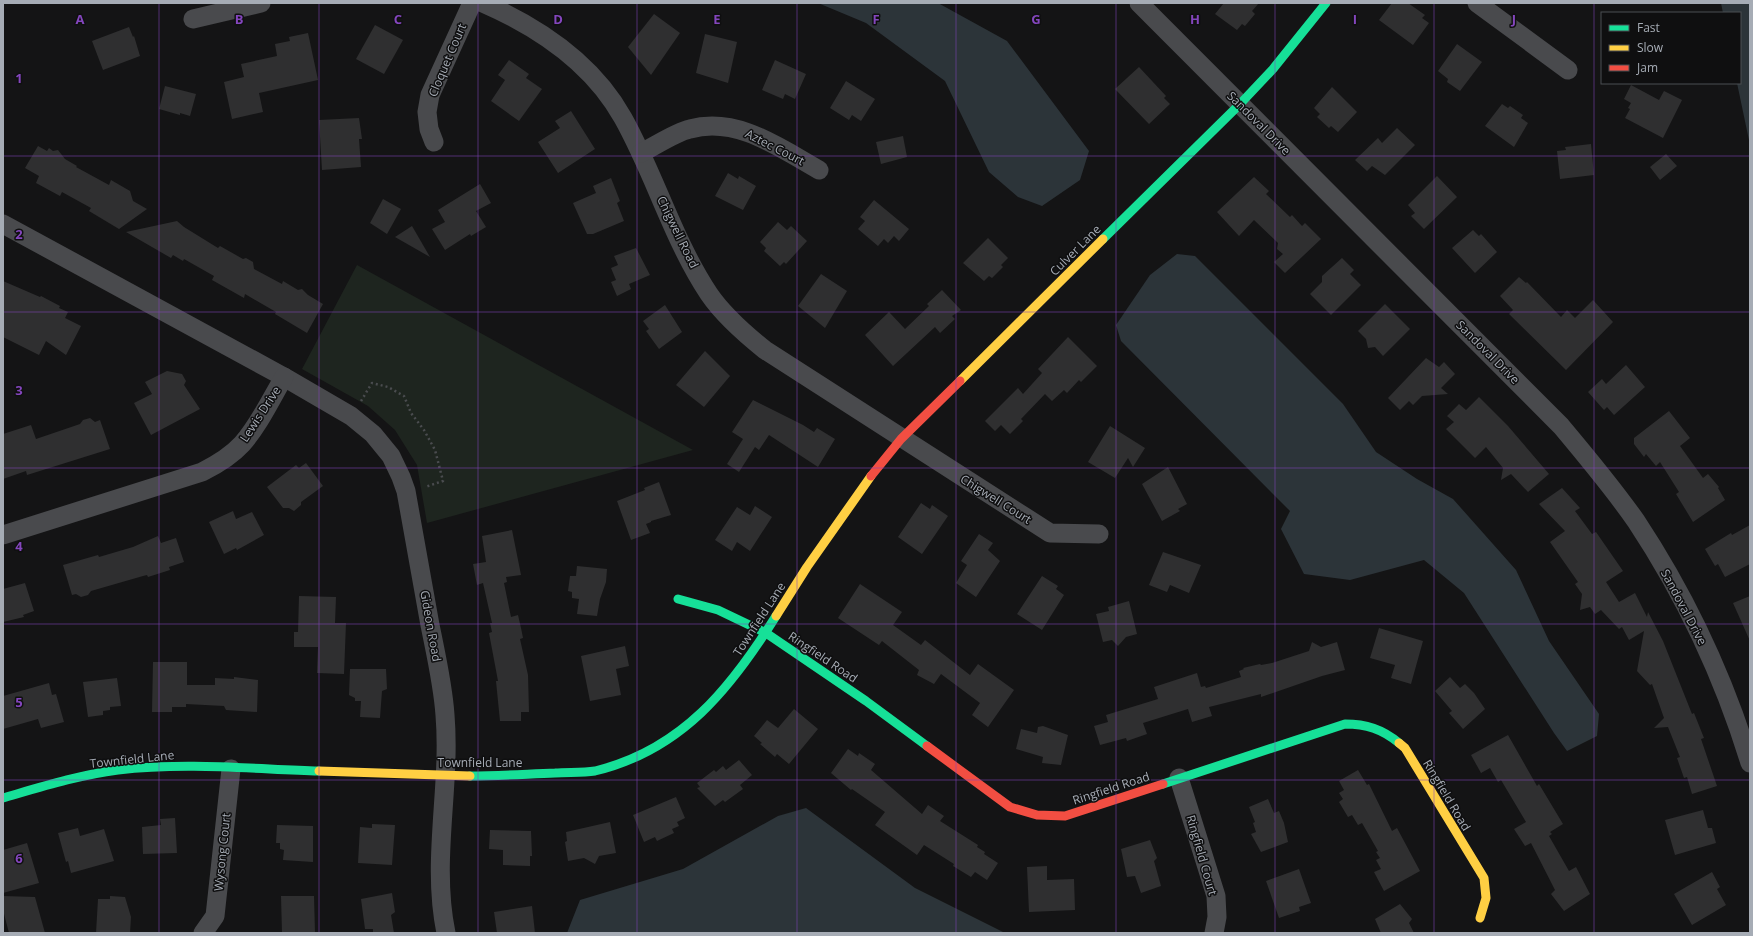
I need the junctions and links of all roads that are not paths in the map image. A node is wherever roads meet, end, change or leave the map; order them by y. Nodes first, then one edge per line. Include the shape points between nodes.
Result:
1 (261, 3) edge
2 (472, 3) edge
3 (483, 3) edge
4 (1139, 3) edge
5 (1326, 3) edge
6 (1477, 3) edge
7 (194, 20) dead end
8 (1568, 70) dead end
9 (1240, 104) junction
10 (434, 142) dead end
11 (641, 153) junction
12 (820, 170) dead end
13 (3, 224) edge
14 (284, 377) junction
15 (901, 439) junction
16 (843, 515) joint
17 (1099, 534) dead end
18 (3, 535) edge
19 (678, 599) dead end
20 (766, 633) junction
21 (1750, 763) edge
22 (231, 769) junction
23 (446, 775) junction
24 (1179, 778) junction
25 (3, 798) edge
26 (1480, 918) dead end
27 (204, 933) edge
28 (446, 933) edge
29 (1214, 933) edge

1 - 7 street
2 - 10 street, Cloquet Court via 430,95 427,112
3 - 11 street, Chigwell Road via 544,35 573,58 604,90
4 - 9 street, Sandoval Drive
5 - 9 street, Culver Lane via 1273,69
6 - 8 street
9 - 15 street, Culver Lane
9 - 21 street, Sandoval Drive via 1561,426 1600,472 1636,522 1675,586 1725,691
11 - 12 street, Aztec Court via 689,129 719,125 752,133
11 - 15 street, Chigwell Road via 678,237 710,294 725,313 765,350
13 - 14 street, Lewis Drive
14 - 18 street, Lewis Drive via 242,444 221,462 202,472
14 - 23 street, Gideon Road via 351,416 373,434 391,456 401,477 406,491 440,679 445,715
15 - 16 street, Culver Lane via 879,464
15 - 17 street, Chigwell Court via 1050,533
16 - 20 street, Townfield Lane
19 - 20 street, Ringfield Road via 718,610
20 - 23 street, Townfield Lane via 729,684 694,719 672,737 646,752 593,771 486,776
20 - 24 street, Ringfield Road via 866,701 1010,807 1031,815 1064,816
22 - 23 street, Townfield Lane
22 - 25 street, Townfield Lane via 145,768 100,773
22 - 27 street, Wysong Court via 215,916
23 - 28 street, Gideon Road via 439,848 440,890
24 - 26 street, Ringfield Road via 1345,724 1375,726 1390,734 1405,748 1484,878 1486,902
24 - 29 street, Ringfield Court via 1216,896 1217,917

